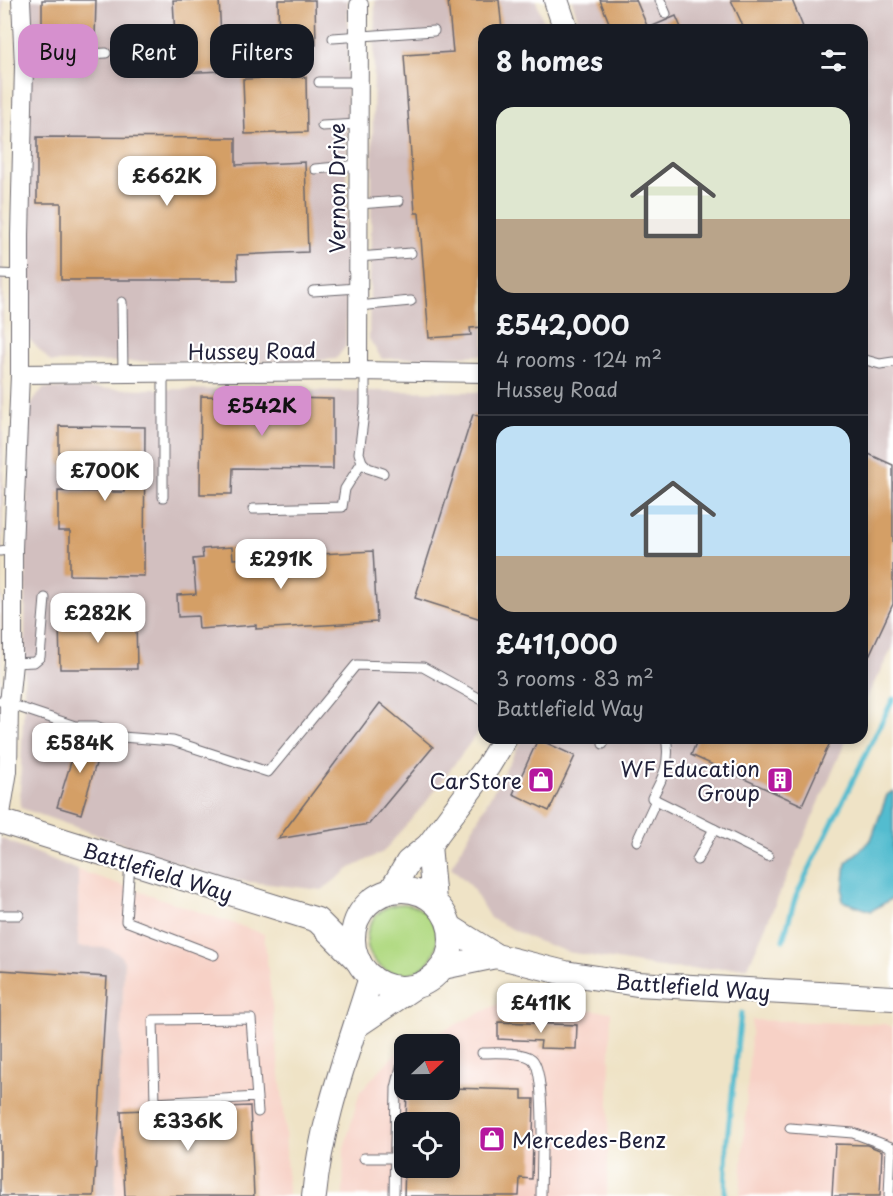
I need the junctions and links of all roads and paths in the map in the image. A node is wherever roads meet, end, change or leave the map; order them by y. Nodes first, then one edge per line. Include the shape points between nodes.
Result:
1 (21, 0) edge
2 (556, 0) edge
3 (660, 0) edge
4 (359, 5) dead end
5 (666, 14) dead end
6 (22, 24) edge
7 (561, 24) edge
8 (434, 31) dead end
9 (359, 36) junction
10 (333, 39) dead end
11 (98, 53) edge
12 (106, 53) dead end
13 (23, 78) edge
14 (319, 82) dead end
15 (359, 82) junction
16 (359, 124) junction
17 (322, 126) dead end
18 (358, 165) junction
19 (315, 169) dead end
20 (399, 201) dead end
21 (358, 204) junction
22 (411, 253) dead end
23 (358, 257) junction
24 (0, 274) edge
25 (20, 275) junction
26 (313, 291) dead end
27 (358, 297) junction
28 (411, 301) dead end
29 (122, 302) dead end
30 (868, 361) edge
31 (893, 362) edge
32 (361, 371) junction
33 (123, 373) junction
34 (163, 373) junction
35 (478, 373) edge
36 (20, 374) junction
37 (362, 462) junction
38 (383, 473) dead end
39 (163, 496) dead end
40 (253, 509) dead end
41 (6, 550) edge
42 (45, 598) dead end
43 (13, 663) junction
44 (478, 698) edge
45 (5, 702) edge
46 (501, 744) edge
47 (667, 744) edge
48 (656, 800) junction
49 (0, 821) edge
50 (714, 829) junction
51 (638, 841) dead end
52 (429, 845) junction
53 (768, 856) dead end
54 (697, 860) dead end
55 (130, 862) junction
56 (391, 891) junction
57 (434, 901) junction
58 (368, 903) junction
59 (0, 915) edge
60 (19, 915) dead end
61 (317, 920) junction
62 (450, 927) junction
63 (214, 955) dead end
64 (496, 956) junction
65 (443, 967) junction
66 (365, 969) junction
67 (414, 987) junction
68 (893, 998) edge
69 (356, 1026) junction
70 (482, 1053) dead end
71 (257, 1097) junction
72 (258, 1112) dead end
73 (790, 1128) dead end
74 (892, 1147) edge
75 (364, 1158) dead end
76 (394, 1158) edge
77 (394, 1178) edge
78 (314, 1196) edge
79 (394, 1196) edge
80 (541, 1196) edge
81 (889, 1196) edge

1 - 6 street
2 - 7 street
3 - 5 lane
4 - 9 street, Vernon Drive
8 - 9 lane
9 - 10 lane
9 - 15 street, Vernon Drive
11 - 12 lane
13 - 25 street
14 - 15 lane
15 - 16 street, Vernon Drive
16 - 17 lane
16 - 18 street, Vernon Drive
18 - 19 lane
18 - 21 street, Vernon Drive
20 - 21 lane
21 - 23 street, Vernon Drive
22 - 23 lane
23 - 27 street, Vernon Drive
24 - 25 lane
25 - 36 street
26 - 27 lane
27 - 28 lane
27 - 32 street, Vernon Drive
29 - 33 lane
30 - 31 lane
32 - 34 street, Hussey Road
32 - 35 street, Hussey Road
32 - 37 lane via 364,405 358,453
33 - 34 street, Hussey Road
33 - 36 street, Hussey Road
34 - 39 lane
36 - 41 street
37 - 38 lane
37 - 40 lane via 345,489 342,507
41 - 43 street
42 - 43 lane via 40,657 34,662
43 - 45 street
44 - 45 lane via 423,667 356,665 268,772 173,741 123,736 96,726 75,726
45 - 49 street via 8,771
46 - 52 street
47 - 48 lane via 667,770 652,798
48 - 50 lane
48 - 51 lane
49 - 55 street, Battlefield Way
50 - 53 lane
50 - 54 lane
52 - 56 street via 408,862
52 - 57 street
55 - 61 street, Battlefield Way
55 - 63 lane via 126,921
56 - 57 street via 421,893
56 - 58 street
57 - 62 street, Battlefield Way via 445,913
58 - 61 street
58 - 66 street via 353,931 354,947
59 - 60 lane
61 - 66 street, Battlefield Way
62 - 64 street, Battlefield Way
62 - 65 street via 452,941
64 - 65 street, Battlefield Way
64 - 68 street, Battlefield Way via 565,973 637,984
65 - 67 street, Battlefield Way
66 - 67 street, Battlefield Way via 391,987
66 - 69 street
67 - 69 street
69 - 78 street via 332,1098
70 - 80 lane via 526,1055 536,1064 541,1088
71 - 71 lane via 251,1019 153,1020 155,1103
71 - 72 lane
73 - 74 lane via 853,1133
74 - 81 lane
75 - 76 lane
77 - 79 lane

